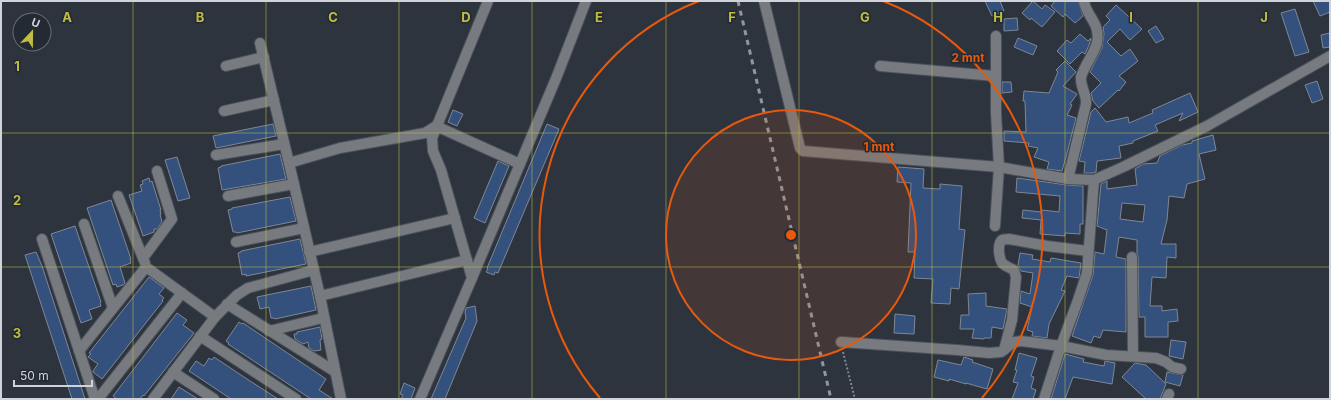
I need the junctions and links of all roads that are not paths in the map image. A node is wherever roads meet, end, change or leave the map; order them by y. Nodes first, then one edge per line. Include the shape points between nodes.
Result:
1 (488, 1) edge
2 (586, 1) edge
3 (764, 1) edge
4 (1084, 1) edge
5 (996, 36) dead end
6 (260, 43) dead end
7 (1330, 56) edge
8 (264, 57) junction
9 (226, 66) dead end
10 (880, 66) dead end
11 (995, 76) junction
12 (274, 100) junction
13 (224, 111) dead end
14 (436, 126) junction
15 (284, 144) junction
16 (216, 155) dead end
17 (289, 163) junction
18 (520, 164) junction
19 (999, 168) junction
20 (157, 171) dead end
21 (1068, 179) junction
22 (1094, 180) junction
23 (294, 184) junction
24 (118, 196) dead end
25 (228, 196) dead end
26 (455, 218) junction
27 (84, 224) dead end
28 (994, 226) dead end
29 (304, 228) junction
30 (42, 240) dead end
31 (236, 242) dead end
32 (1088, 251) junction
33 (310, 252) junction
34 (1132, 257) dead end
35 (467, 260) junction
36 (144, 262) junction
37 (314, 270) junction
38 (472, 278) junction
39 (182, 293) junction
40 (320, 296) junction
41 (227, 304) junction
42 (113, 308) junction
43 (215, 317) junction
44 (323, 318) junction
45 (269, 331) junction
46 (200, 336) junction
47 (841, 342) road end
48 (1060, 346) junction
49 (1004, 350) junction
50 (79, 351) junction
51 (1133, 356) junction
52 (1181, 369) dead end
53 (334, 371) junction
54 (173, 372) junction
55 (95, 399) edge
56 (98, 399) edge
57 (153, 399) edge
58 (214, 399) edge
59 (296, 399) edge
60 (341, 399) edge
61 (420, 399) edge
62 (1044, 399) edge

1 - 14 street
2 - 18 street
3 - 19 street via 800,148 803,151
4 - 21 street via 1096,26 1098,40 1081,77 1086,104
5 - 11 street
6 - 8 street
7 - 22 street via 1207,126
8 - 9 street
8 - 12 street
10 - 11 street
11 - 19 street
12 - 13 street
12 - 15 street
14 - 17 street via 425,133 340,148
14 - 18 street
14 - 26 street via 432,144
15 - 16 street
15 - 17 street
17 - 23 street
18 - 38 street
19 - 21 street
19 - 28 street
20 - 36 street via 172,219
21 - 22 street
22 - 32 street
23 - 25 street
23 - 29 street
24 - 36 street
26 - 33 street
26 - 35 street
27 - 42 street
29 - 31 street
29 - 33 street
30 - 50 street
32 - 48 street via 1084,284
32 - 49 street via 1009,239 1001,241 999,250 1002,262 1014,270 1016,277 1012,320
33 - 37 street
34 - 51 street
35 - 38 street
35 - 40 street
36 - 39 street
36 - 42 street
37 - 40 street
37 - 41 street via 248,288
38 - 61 street
39 - 43 street
39 - 56 street
40 - 44 street
41 - 43 street
41 - 45 street
42 - 50 street
43 - 46 street
44 - 45 street
44 - 53 street
45 - 53 street
46 - 54 street
46 - 59 street
47 - 49 street via 989,353
48 - 49 street via 1017,341
48 - 51 street via 1106,355
48 - 62 street
50 - 55 street
51 - 52 street via 1156,358
53 - 60 street
54 - 57 street
54 - 58 street

